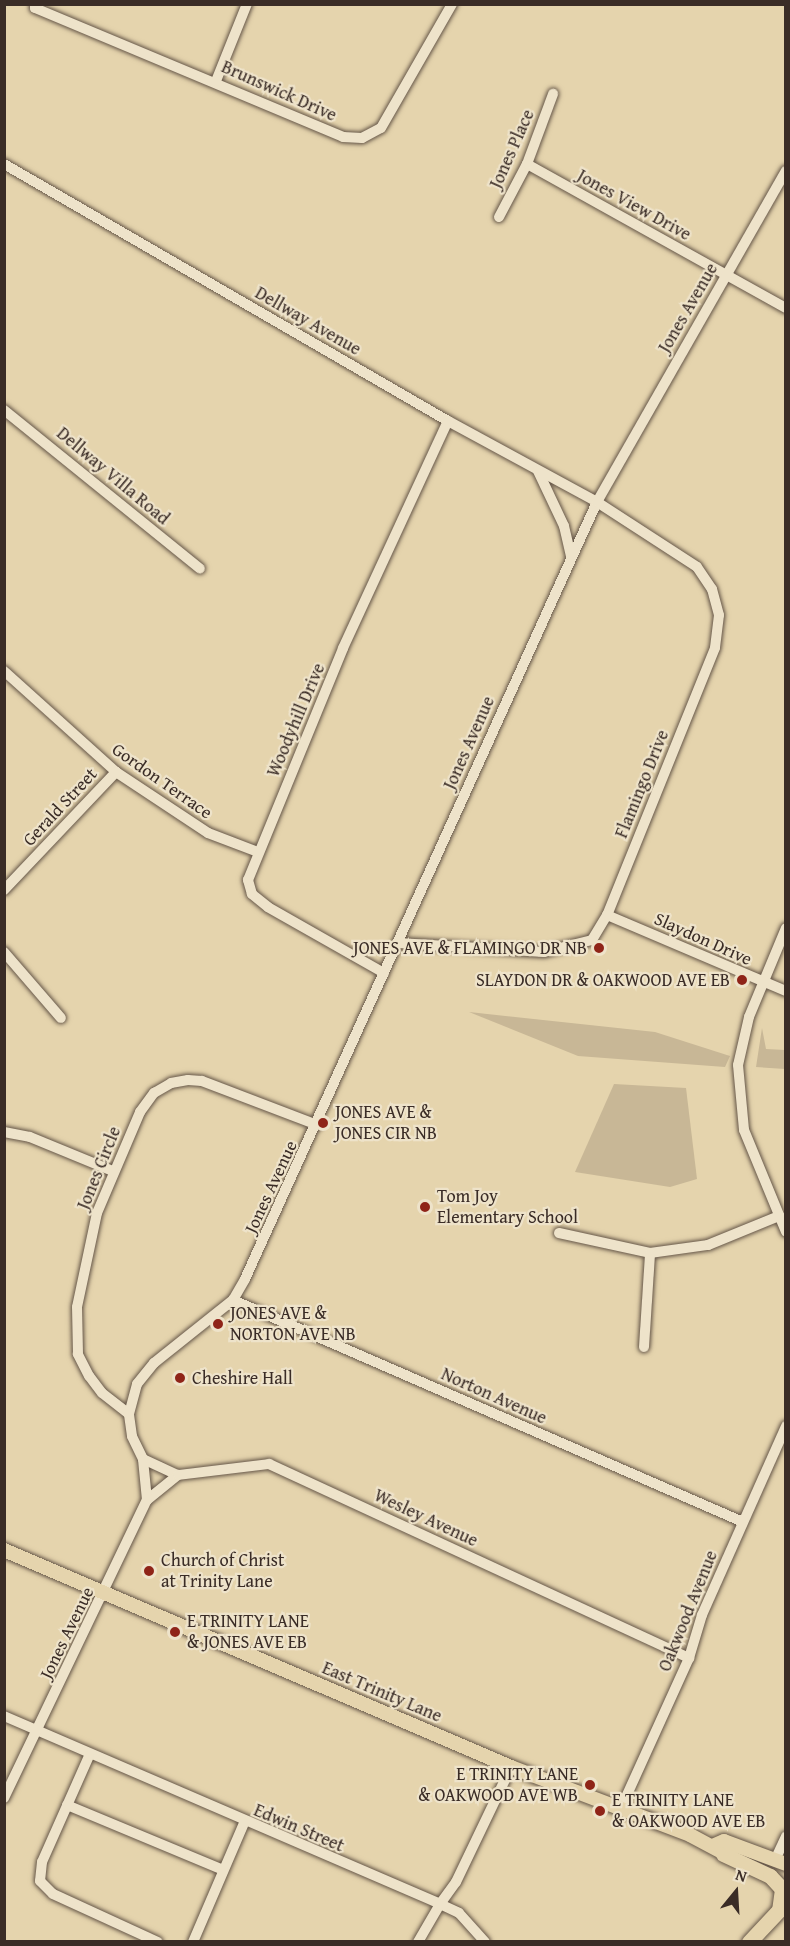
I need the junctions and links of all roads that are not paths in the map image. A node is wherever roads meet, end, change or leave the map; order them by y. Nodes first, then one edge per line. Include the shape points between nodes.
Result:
1 (35, 4) edge
2 (247, 4) edge
3 (452, 4) edge
4 (216, 81) junction
5 (553, 94) dead end
6 (527, 164) junction
7 (4, 165) edge
8 (786, 171) edge
9 (499, 217) dead end
10 (726, 274) junction
11 (786, 308) edge
12 (4, 410) edge
13 (448, 422) junction
14 (538, 470) junction
15 (597, 502) junction
16 (571, 558) junction
17 (200, 569) dead end
18 (4, 671) edge
19 (116, 772) junction
20 (258, 852) junction
21 (4, 890) edge
22 (607, 915) junction
23 (786, 928) edge
24 (398, 943) junction
25 (4, 952) edge
26 (384, 973) junction
27 (762, 983) junction
28 (786, 992) edge
29 (61, 1018) dead end
30 (317, 1125) junction
31 (4, 1132) edge
32 (113, 1171) junction
33 (779, 1216) junction
34 (786, 1232) edge
35 (559, 1233) dead end
36 (650, 1253) junction
37 (232, 1300) junction
38 (644, 1347) dead end
39 (129, 1414) junction
40 (786, 1426) edge
41 (143, 1459) junction
42 (178, 1475) junction
43 (147, 1500) junction
44 (743, 1522) junction
45 (4, 1550) edge
46 (104, 1594) junction
47 (689, 1658) junction
48 (4, 1716) edge
49 (37, 1732) junction
50 (89, 1756) junction
51 (511, 1767) junction
52 (4, 1798) edge
53 (67, 1805) junction
54 (621, 1808) junction
55 (244, 1822) junction
56 (786, 1836) edge
57 (719, 1850) junction
58 (780, 1862) edge
59 (223, 1870) junction
60 (786, 1879) edge
61 (785, 1896) edge
62 (440, 1904) junction
63 (786, 1915) edge
64 (158, 1941) edge
65 (193, 1941) edge
66 (418, 1941) edge
67 (485, 1941) edge
68 (749, 1941) edge
69 (762, 1941) edge

1 - 4 street, Brunswick Drive via 35,8
2 - 4 street
3 - 4 street, Brunswick Drive via 381,128 362,138 343,137
5 - 6 street, Jones Place
6 - 9 street, Jones Place
6 - 10 street, Jones View Drive
7 - 13 street, Dellway Avenue
8 - 10 street, Jones Avenue
10 - 11 street, Jones View Drive
10 - 15 street, Jones Avenue
12 - 17 street, Dellway Villa Road
13 - 14 street, Dellway Avenue
13 - 20 street, Woodyhill Drive via 343,648
14 - 15 street, Dellway Avenue
14 - 16 street via 564,526
15 - 16 street, Jones Avenue
15 - 22 street, Flamingo Drive via 697,567 712,589 719,615 715,648
16 - 24 street, Jones Avenue
18 - 19 street, Gordon Terrace
19 - 20 street, Gordon Terrace via 208,833
19 - 21 street, Gerald Street
20 - 26 street, Woodyhill Drive via 248,880 252,894
22 - 24 street, Flamingo Drive via 592,940 544,952
22 - 27 street, Slaydon Drive
23 - 27 street
24 - 26 street, Jones Avenue
25 - 29 street
26 - 30 street, Jones Avenue
27 - 28 street, Slaydon Drive
27 - 33 street via 742,1044 740,1094 744,1130
30 - 32 street, Jones Circle via 202,1081 171,1083 154,1093 140,1112
30 - 37 street, Jones Avenue via 257,1257
31 - 32 street via 30,1137
32 - 39 street, Jones Circle via 97,1213 77,1307 78,1354 102,1393
33 - 34 street
33 - 36 street via 708,1245
35 - 36 street
36 - 38 street
37 - 39 street, Jones Avenue via 154,1363 137,1384
37 - 44 street, Norton Avenue
39 - 41 street, Jones Avenue via 132,1436
40 - 44 street, Oakwood Avenue
41 - 42 street
41 - 43 street, Jones Avenue
42 - 43 street
42 - 47 street, Wesley Avenue via 269,1464
43 - 46 street, Jones Avenue
44 - 47 street, Oakwood Avenue via 702,1616
45 - 46 main road, East Trinity Lane
46 - 49 street, Jones Avenue
46 - 51 main road, East Trinity Lane
47 - 54 street, Oakwood Avenue
48 - 49 street, Edwin Street
49 - 50 street, Edwin Street
49 - 52 street, Jones Avenue
50 - 53 street
50 - 55 street, Edwin Street
51 - 54 main road, East Trinity Lane
51 - 62 street via 456,1882
53 - 59 street
53 - 64 street via 40,1870 44,1888
54 - 57 main road, East Trinity Lane
55 - 59 street
55 - 62 street, Edwin Street
56 - 58 street
57 - 58 main road, East Trinity Lane via 724,1841
57 - 60 main road, East Trinity Lane
57 - 61 highway via 779,1882
59 - 65 street
61 - 68 highway via 775,1915
62 - 66 street
62 - 67 street, Edwin Street via 459,1912
63 - 69 highway

